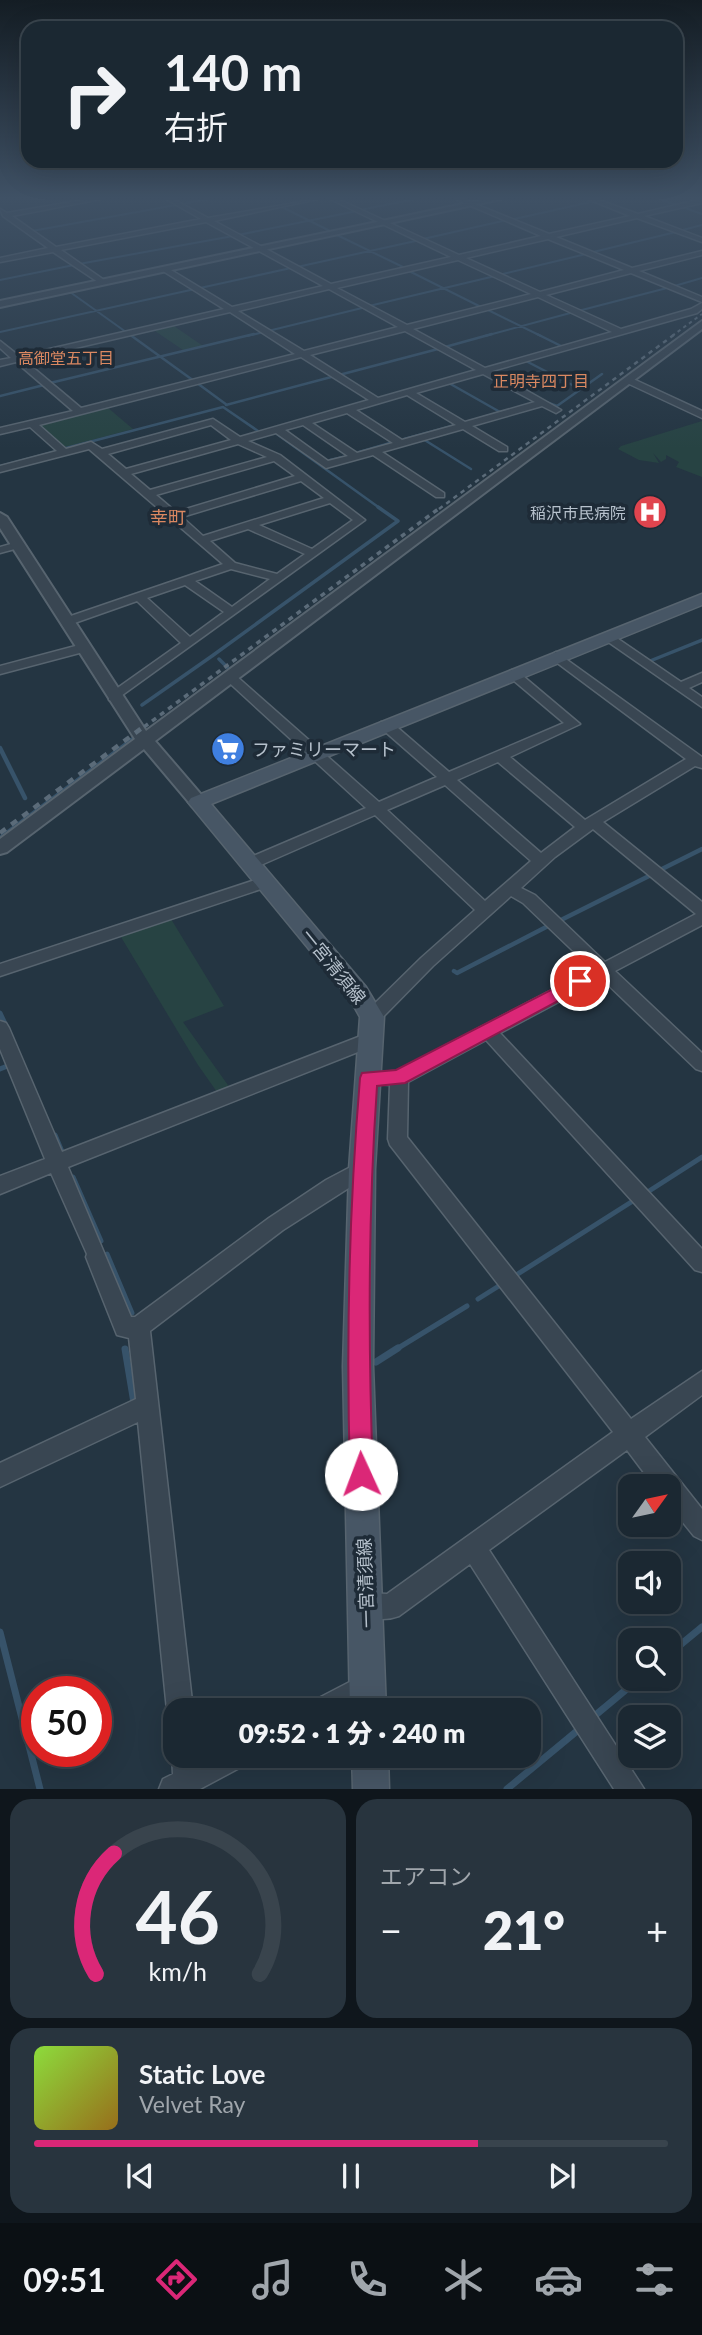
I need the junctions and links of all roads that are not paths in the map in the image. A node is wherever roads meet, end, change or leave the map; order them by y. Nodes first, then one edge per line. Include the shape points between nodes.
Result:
1 (99, 282) edge
2 (188, 282) edge
3 (322, 282) edge
4 (349, 282) edge
5 (513, 282) edge
6 (587, 282) edge
7 (656, 282) edge
8 (330, 287) junction
9 (540, 295) junction
10 (702, 303) edge
11 (0, 304) edge
12 (231, 309) junction
13 (702, 324) edge
14 (406, 329) junction
15 (620, 332) junction
16 (0, 344) edge
17 (303, 355) junction
18 (17, 359) junction
19 (0, 363) edge
20 (482, 370) junction
21 (628, 380) junction
22 (406, 391) junction
23 (375, 400) junction
24 (543, 403) junction
25 (346, 408) junction
26 (556, 410) dead end
27 (79, 411) junction
28 (702, 415) edge
29 (303, 421) junction
30 (33, 425) junction
31 (463, 426) junction
32 (276, 428) junction
33 (0, 431) edge
34 (238, 440) junction
35 (400, 443) junction
36 (503, 449) dead end
37 (374, 451) junction
38 (64, 452) junction
39 (100, 453) junction
40 (355, 456) junction
41 (276, 457) junction
42 (0, 469) edge
43 (124, 473) junction
44 (303, 477) junction
45 (148, 494) junction
46 (440, 495) dead end
47 (332, 499) junction
48 (174, 516) junction
49 (0, 517) edge
50 (248, 525) junction
51 (201, 540) junction
52 (18, 545) junction
53 (0, 550) edge
54 (313, 554) junction
55 (231, 565) junction
56 (279, 578) junction
57 (187, 580) junction
58 (139, 597) junction
59 (701, 601) edge
60 (231, 612) junction
61 (66, 622) junction
62 (608, 636) junction
63 (188, 642) junction
64 (83, 648) junction
65 (556, 656) junction
66 (0, 670) edge
67 (512, 674) junction
68 (229, 677) junction
69 (702, 677) edge
70 (680, 687) junction
71 (114, 697) junction
72 (702, 703) edge
73 (386, 724) junction
74 (144, 740) junction
75 (316, 754) junction
76 (499, 755) junction
77 (700, 762) edge
78 (447, 778) junction
79 (198, 802) junction
80 (377, 809) junction
81 (589, 824) junction
82 (0, 849) edge
83 (541, 861) junction
84 (249, 864) junction
85 (264, 882) junction
86 (510, 889) junction
87 (486, 911) junction
88 (702, 911) edge
89 (702, 918) edge
90 (0, 970) edge
91 (602, 970) junction
92 (0, 1028) edge
93 (372, 1028) junction
94 (487, 1030) junction
95 (702, 1065) edge
96 (369, 1078) junction
97 (399, 1078) junction
98 (58, 1162) junction
99 (362, 1169) junction
100 (0, 1185) edge
101 (702, 1263) edge
102 (139, 1327) junction
103 (702, 1382) edge
104 (148, 1405) junction
105 (629, 1434) junction
106 (0, 1475) edge
107 (702, 1528) edge
108 (473, 1547) junction
109 (366, 1605) junction
110 (179, 1698) edge
111 (367, 1698) edge
112 (200, 1768) edge
113 (370, 1768) edge
114 (181, 1775) edge
115 (371, 1789) edge
116 (631, 1789) edge

1 - 11 street
2 - 12 street
3 - 8 street
4 - 8 street
5 - 9 street
6 - 9 street
7 - 10 street
8 - 12 street
8 - 14 street
9 - 14 street
9 - 15 street
10 - 15 street via 694,311
12 - 17 street
12 - 18 street
13 - 21 street
14 - 17 street
14 - 20 street
15 - 20 street
16 - 18 street
17 - 23 street
17 - 27 street
18 - 19 street
18 - 27 street
20 - 22 street
20 - 24 street
21 - 28 street
21 - 68 street
22 - 23 street
22 - 31 street
23 - 25 street
24 - 26 street
24 - 31 street
25 - 29 street
25 - 35 street
27 - 30 street
29 - 32 street
29 - 40 street
30 - 33 street
30 - 38 street
31 - 35 street
31 - 36 street
32 - 34 street
32 - 40 street via 326,465
34 - 39 street via 213,422
34 - 41 street
34 - 43 street
35 - 37 street
37 - 40 street
37 - 46 street
38 - 39 street via 90,445
38 - 42 street
39 - 43 street
41 - 44 street
41 - 45 street
43 - 45 street
44 - 47 street
44 - 48 street
45 - 48 street
47 - 50 street
47 - 54 street via 360,520
48 - 51 street
49 - 52 street
50 - 51 street
50 - 54 street
51 - 55 street
52 - 53 street
52 - 61 street
54 - 56 street
55 - 56 street
55 - 57 street
56 - 60 street
57 - 58 street
57 - 60 street
58 - 61 street
58 - 63 street
59 - 62 main road
60 - 63 street
61 - 64 street
62 - 65 main road
62 - 70 street
63 - 71 street
64 - 66 street
64 - 71 street
65 - 67 main road
65 - 77 street
67 - 73 main road
67 - 76 street via 573,724
68 - 74 street
68 - 75 street
69 - 70 street
70 - 72 street
71 - 74 street
73 - 75 main road
73 - 78 street
74 - 79 street
74 - 82 street
75 - 79 main road
75 - 80 street
76 - 78 street
76 - 81 street
77 - 81 street
78 - 80 street
78 - 83 street
79 - 84 main road, 一宮清須線
80 - 84 street
80 - 87 street
81 - 83 street
81 - 88 street
83 - 86 street
84 - 85 main road, 一宮清須線
85 - 90 street
85 - 93 main road, 一宮清須線 via 358,993
86 - 87 street
86 - 91 street via 529,899
87 - 93 street via 427,962
89 - 91 street
91 - 94 street
91 - 95 street
92 - 98 street
93 - 96 main road, 一宮清須線
93 - 98 street
94 - 97 street
94 - 101 street
96 - 97 street
96 - 99 main road, 一宮清須線
97 - 105 street via 397,1139
98 - 100 street
98 - 102 street via 125,1328
99 - 102 street via 240,1250
99 - 109 main road, 一宮清須線 via 358,1366
102 - 104 street
103 - 105 street
104 - 106 street
104 - 110 street
105 - 107 street
105 - 108 street
108 - 109 street via 390,1607
108 - 116 street
109 - 111 main road, 一宮清須線
112 - 114 street
113 - 115 main road

